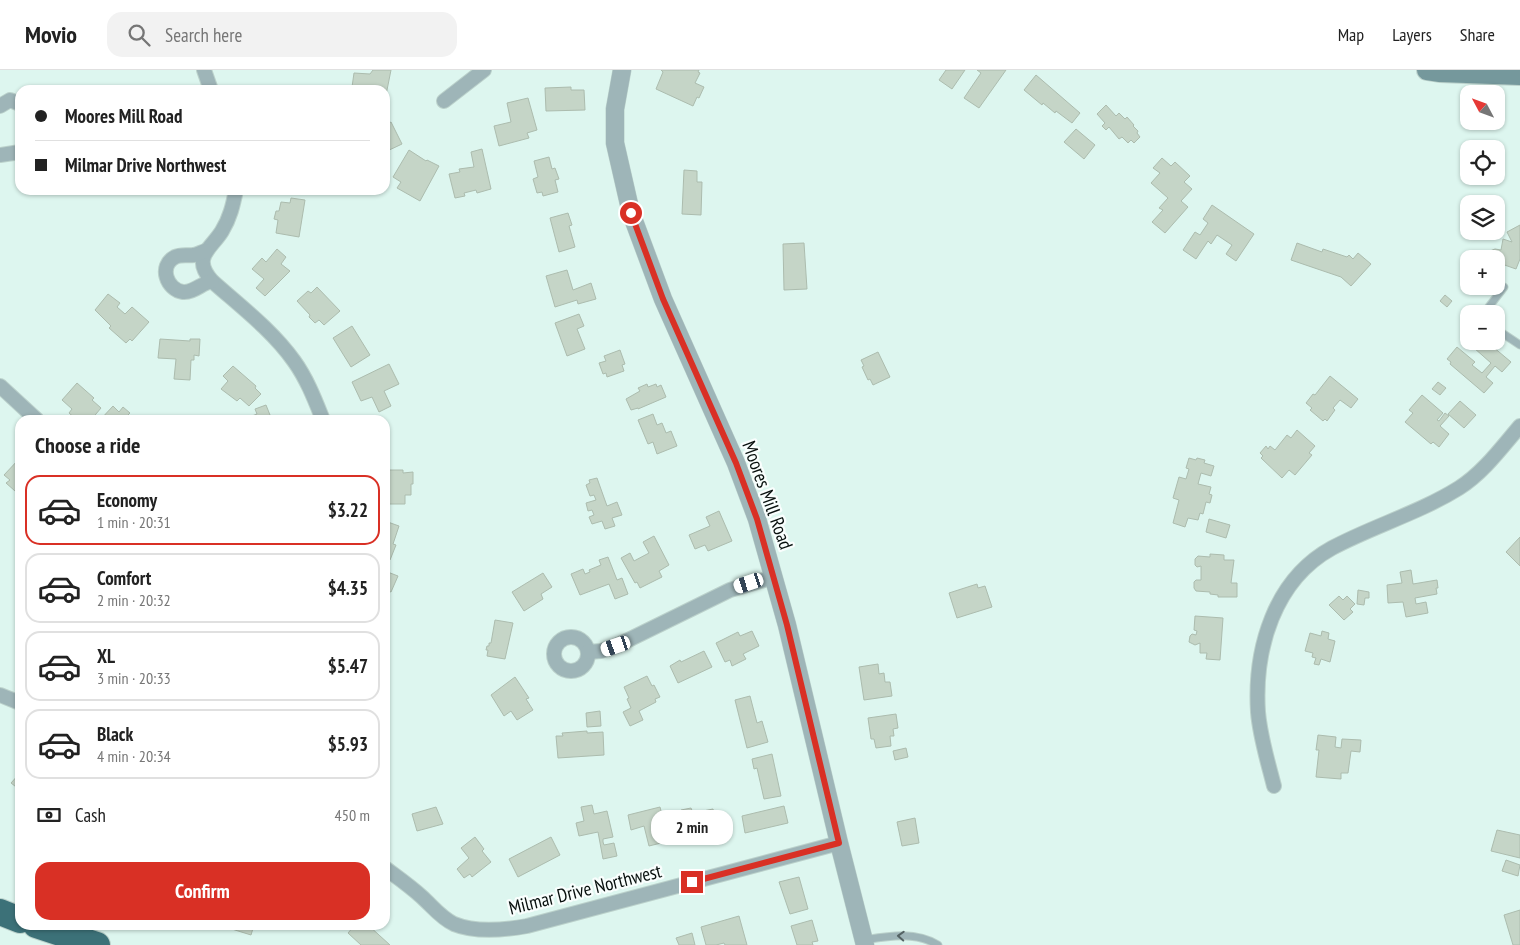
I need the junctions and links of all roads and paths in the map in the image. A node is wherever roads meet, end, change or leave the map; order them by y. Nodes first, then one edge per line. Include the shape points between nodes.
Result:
1 (204, 70) edge
2 (484, 70) edge
3 (622, 70) edge
4 (1427, 70) edge
5 (1520, 75) edge
6 (209, 85) edge
7 (444, 101) dead end
8 (15, 102) edge
9 (0, 106) edge
10 (15, 153) edge
11 (0, 155) edge
12 (235, 195) edge
13 (206, 250) junction
14 (212, 280) junction
15 (1497, 295) edge
16 (1489, 305) edge
17 (1505, 335) edge
18 (1520, 346) edge
19 (0, 386) edge
20 (32, 415) edge
21 (320, 415) edge
22 (1520, 426) edge
23 (774, 577) junction
24 (588, 652) dead end
25 (0, 695) edge
26 (15, 701) edge
27 (1274, 786) dead end
28 (839, 843) junction
29 (390, 872) edge
30 (0, 912) edge
31 (15, 918) edge
32 (51, 930) edge
33 (864, 942) edge
34 (97, 945) edge
35 (938, 945) edge

1 - 6 street
2 - 7 street
3 - 23 street, Moores Mill Road via 615,109 615,143 631,213 663,299 746,489
4 - 5 main road
8 - 9 street via 10,100
10 - 11 street
12 - 13 street via 225,226
13 - 14 street via 204,267
13 - 14 street via 196,255 174,257 167,266 166,278 174,289 184,292
14 - 21 street via 277,340 309,386
15 - 16 lane
17 - 18 lane
19 - 20 street
22 - 27 street via 1460,488 1330,549 1302,571 1284,594 1271,616 1264,638 1258,695 1263,744
23 - 24 street via 730,590 616,646
23 - 28 street, Moores Mill Road
25 - 26 street
28 - 29 street, Milmar Drive Northwest via 527,926 482,930 456,925
28 - 33 street, Moores Mill Road
30 - 31 highway
32 - 34 highway
35 -> 33 lane via 906,935 885,935

